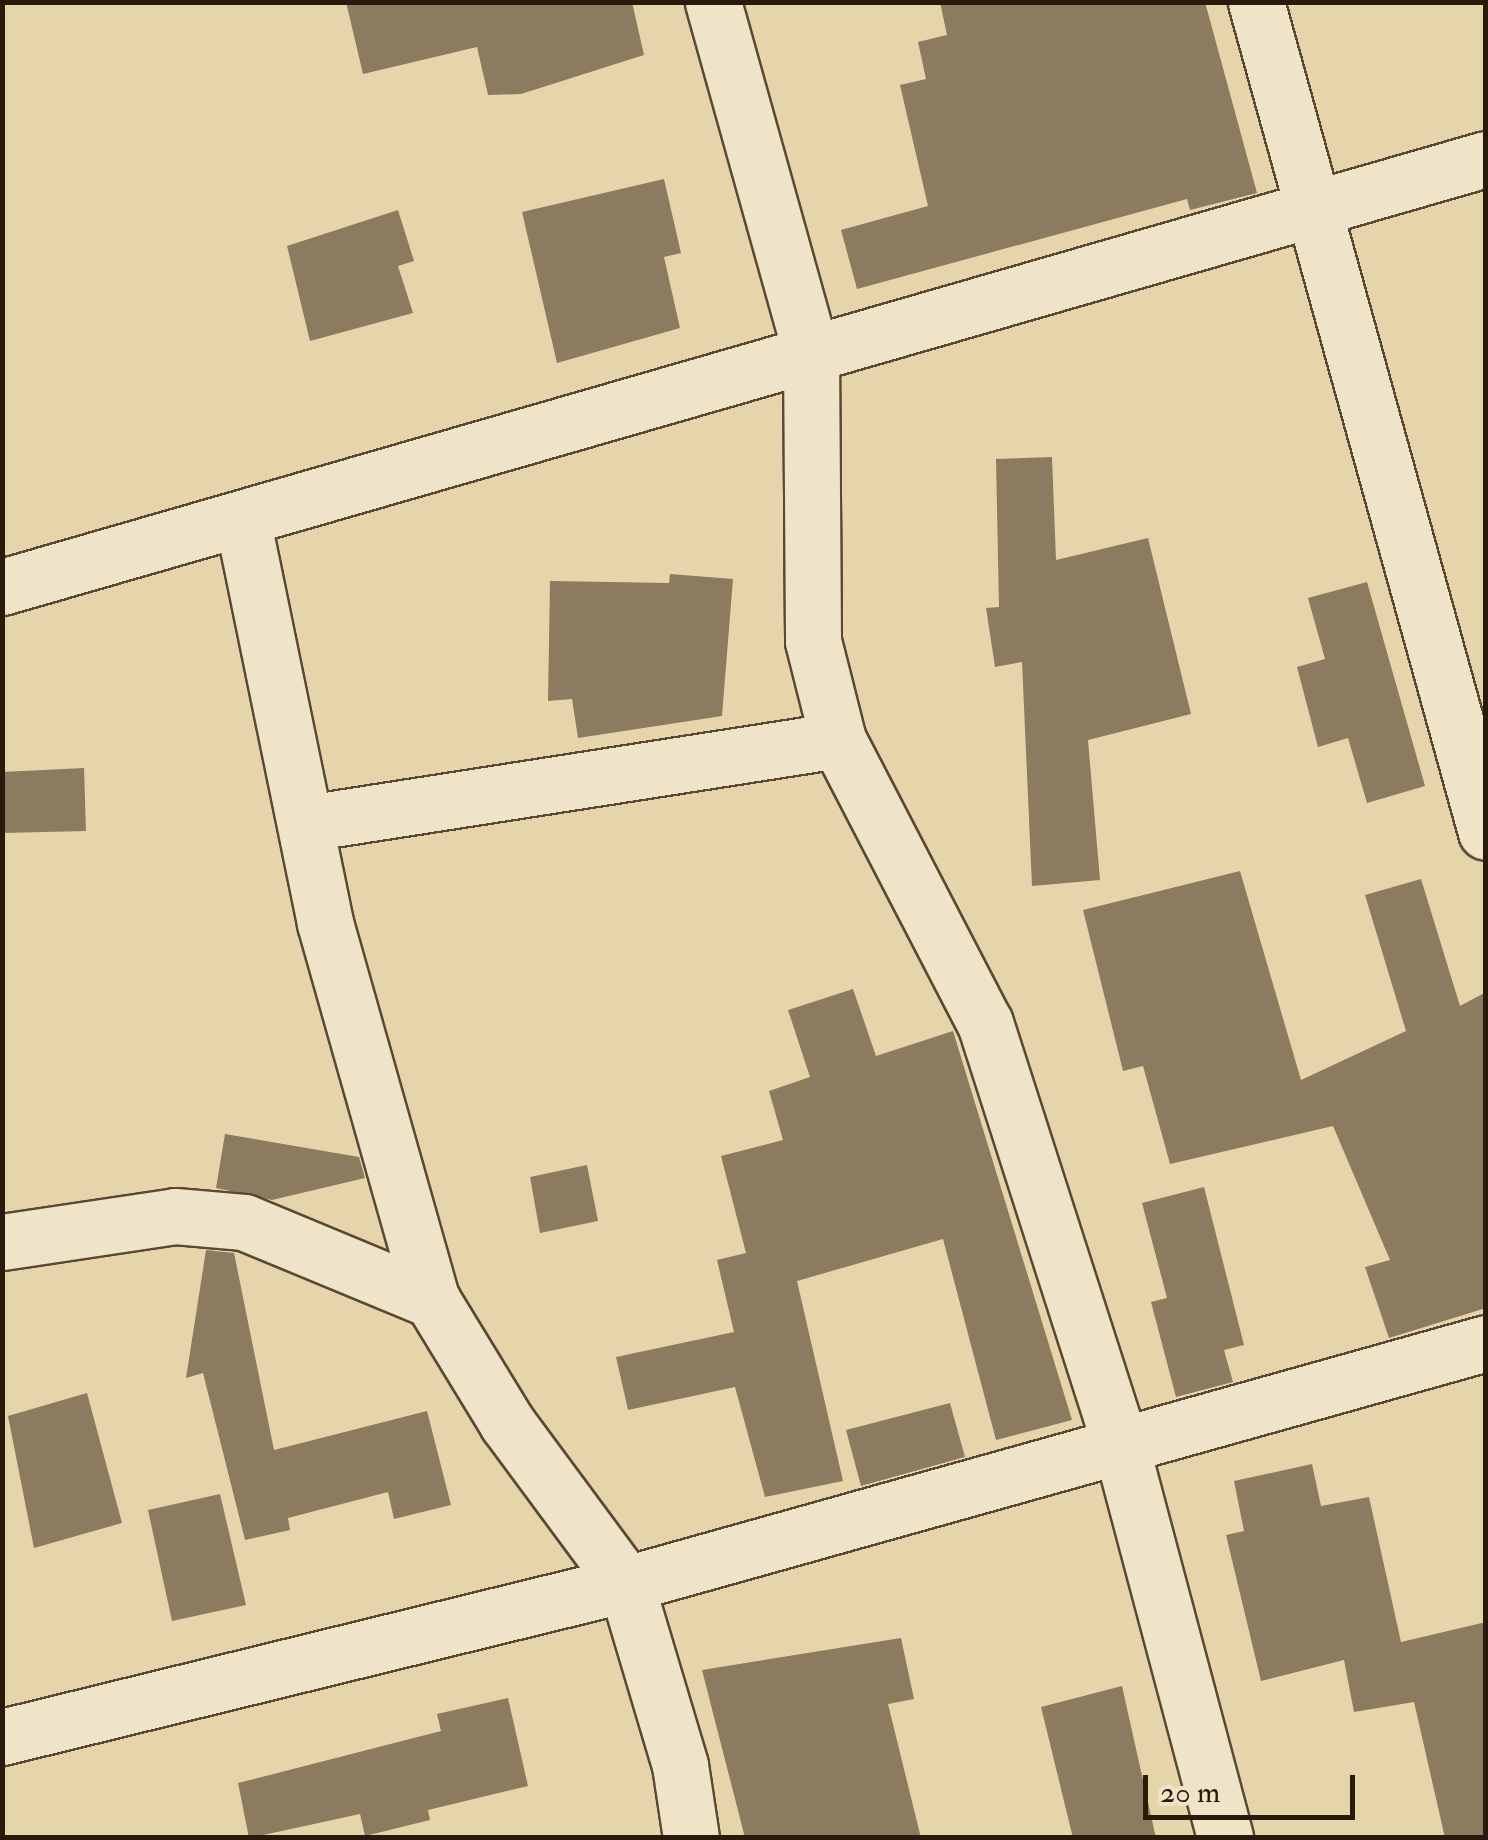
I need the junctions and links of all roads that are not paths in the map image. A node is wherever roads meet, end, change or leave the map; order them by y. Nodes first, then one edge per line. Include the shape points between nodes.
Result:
1 (713, 2) edge
2 (1256, 2) edge
3 (1486, 158) edge
4 (1315, 215) junction
5 (811, 352) junction
6 (242, 523) junction
7 (2, 587) edge
8 (838, 740) junction
9 (307, 823) junction
10 (1486, 832) edge
11 (2, 1242) edge
12 (432, 1300) junction
13 (1486, 1343) edge
14 (1122, 1450) junction
15 (626, 1584) junction
16 (2, 1737) edge
17 (691, 1838) edge
18 (1225, 1838) edge

1 - 5 street
2 - 4 street
3 - 4 street
4 - 5 street
4 - 10 street
5 - 6 street
5 - 8 street via 813,641
6 - 7 street
6 - 9 street
8 - 9 street
8 - 14 street via 985,1023
9 - 12 street via 325,923
11 - 12 street via 175,1216 244,1222
12 - 15 street via 507,1423
13 - 14 street
14 - 15 street
14 - 18 street
15 - 16 street
15 - 17 street via 680,1765

